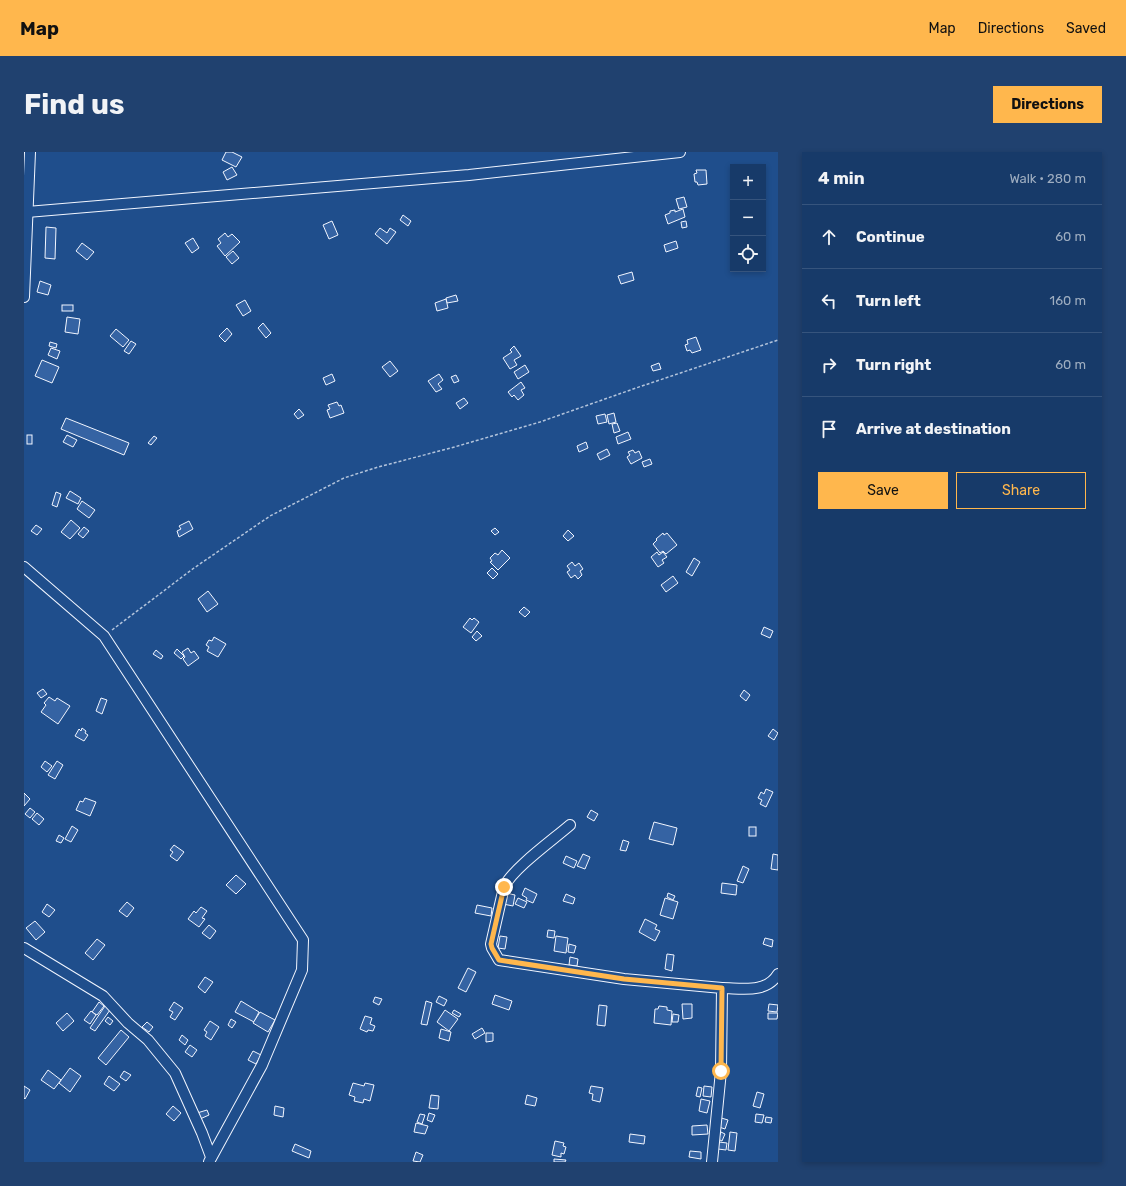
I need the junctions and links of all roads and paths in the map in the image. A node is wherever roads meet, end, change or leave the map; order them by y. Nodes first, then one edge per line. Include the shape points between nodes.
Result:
1 (30, 152) edge
2 (680, 152) edge
3 (27, 212) junction
4 (24, 297) edge
5 (778, 340) edge
6 (24, 567) edge
7 (104, 636) junction
8 (570, 825) dead end
9 (24, 948) edge
10 (778, 974) edge
11 (722, 988) junction
12 (210, 1160) edge
13 (712, 1162) edge

1 - 3 street
2 - 3 street via 470,175
3 - 4 street
5 - 7 path via 540,422 344,478 270,516 194,568
6 - 7 street
7 - 12 street via 303,940 302,970 262,1065
8 - 11 street via 507,880 491,944 499,960 624,979
9 - 12 street via 103,996 148,1040 175,1073 202,1133
10 - 11 street via 760,989
11 - 13 street via 721,1071

